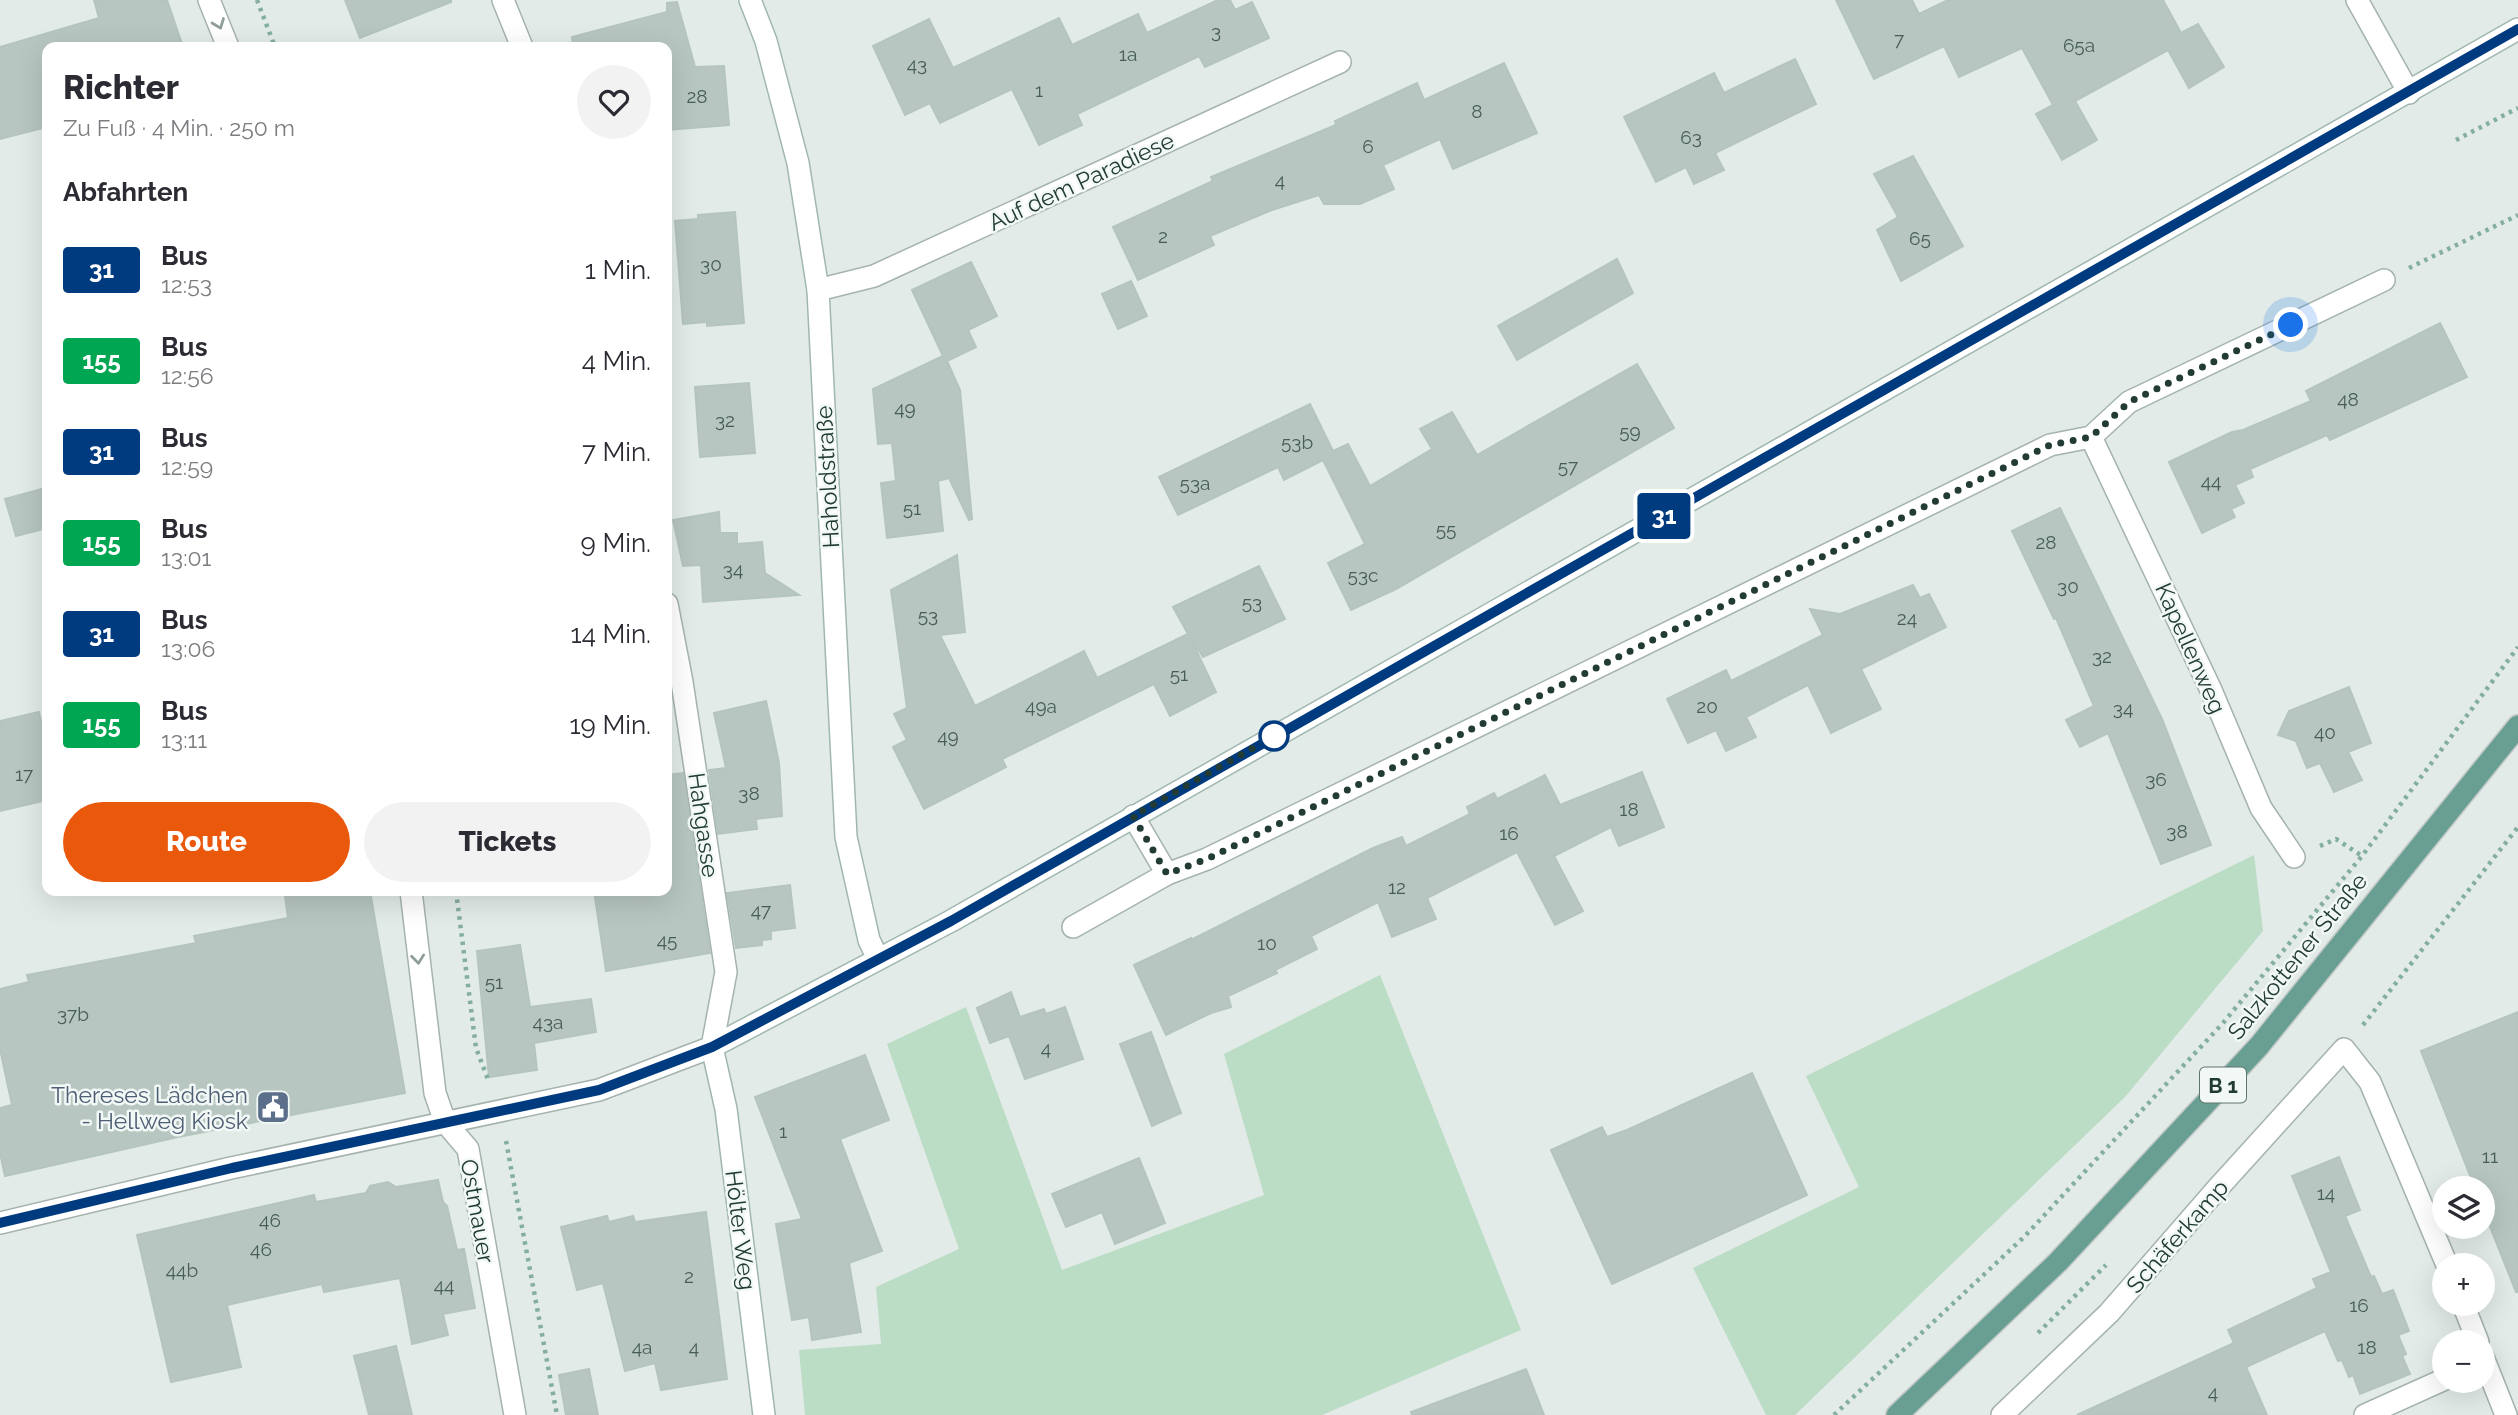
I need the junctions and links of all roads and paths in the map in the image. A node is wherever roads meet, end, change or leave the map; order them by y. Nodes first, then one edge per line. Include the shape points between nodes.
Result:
1 (209, 0) edge
2 (257, 0) edge
3 (503, 0) edge
4 (750, 0) edge
5 (2357, 0) edge
6 (2518, 29) edge
7 (226, 42) edge
8 (273, 42) edge
9 (520, 42) edge
10 (1340, 62) dead end
11 (2409, 93) junction
12 (2518, 108) edge
13 (2456, 140) dead end
14 (2518, 215) edge
15 (2384, 280) joint
16 (818, 290) junction
17 (2091, 437) junction
18 (672, 630) edge
19 (2518, 647) edge
20 (2518, 726) edge
21 (1133, 816) junction
22 (2518, 827) edge
23 (2362, 856) junction
24 (2294, 857) joint
25 (1167, 874) junction
26 (412, 896) edge
27 (457, 896) edge
28 (1073, 927) dead end
29 (878, 959) junction
30 (712, 1047) junction
31 (476, 1048) dead end
32 (2344, 1049) junction
33 (445, 1122) junction
34 (511, 1163) dead end
35 (0, 1223) edge
36 (2442, 1253) edge
37 (2109, 1262) dead end
38 (2036, 1336) dead end
39 (2432, 1385) edge
40 (2495, 1388) edge
41 (515, 1415) edge
42 (557, 1415) edge
43 (764, 1415) edge
44 (1834, 1415) edge
45 (1896, 1415) edge
46 (2002, 1415) edge
47 (2365, 1415) edge
48 (2506, 1415) edge

1 -> 7 street
2 - 8 path
3 - 9 street
4 - 16 street, Haholdstraße via 766,41 798,163
5 - 11 street
6 - 11 street
10 - 16 street, Auf dem Paradiese via 874,276
11 - 21 street
12 - 13 path
14 - 15 path
15 - 17 street via 2129,402
16 - 29 street, Haholdstraße via 846,837 869,940
17 - 24 street, Kapellenweg via 2211,690 2261,808
17 - 25 street via 2050,445 1207,859
18 - 30 street, Hahgasse via 726,972
19 - 23 path
20 - 45 main road, Salzkottener Straße / B 1 via 2259,1046 2057,1262
21 - 25 street
21 - 29 street
22 - 32 path
23 - 24 path via 2336,839
23 - 44 path via 2223,1023 2024,1237
25 - 28 street
26 -> 33 street, Ostmauer via 435,1093
27 - 31 path
29 - 30 street
30 - 33 street via 599,1090
30 - 43 street, Hölter Weg via 726,1109
32 - 36 street via 2370,1082
32 - 46 street, Schäferkamp via 2109,1313
33 - 35 street
33 - 41 street, Ostmauer via 468,1149
34 - 42 path
37 - 38 path
39 - 47 street
40 - 48 street

